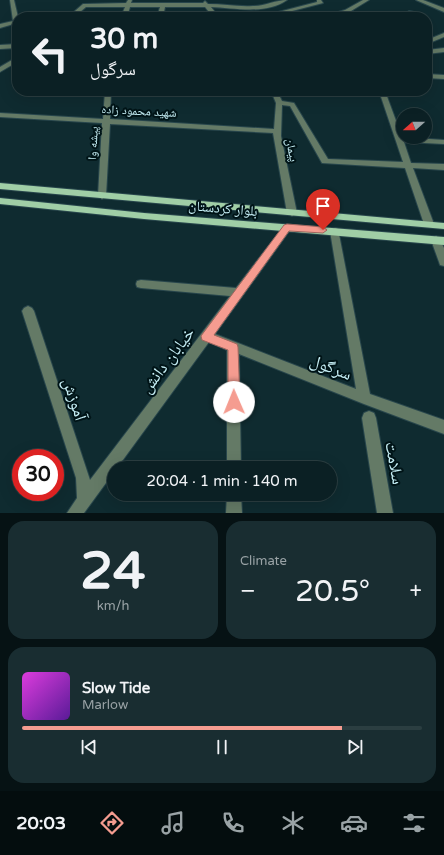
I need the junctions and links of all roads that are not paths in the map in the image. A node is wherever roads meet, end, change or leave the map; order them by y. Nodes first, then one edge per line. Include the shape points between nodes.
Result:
1 (12, 0) edge
2 (202, 0) edge
3 (230, 0) edge
4 (285, 0) edge
5 (319, 0) edge
6 (367, 0) edge
7 (418, 0) edge
8 (129, 2) edge
9 (164, 5) junction
10 (207, 5) junction
11 (228, 6) junction
12 (443, 9) edge
13 (347, 11) junction
14 (14, 12) edge
15 (76, 12) edge
16 (126, 12) edge
17 (162, 12) edge
18 (212, 12) edge
19 (283, 12) edge
20 (343, 12) edge
21 (350, 12) edge
22 (12, 23) edge
23 (0, 26) edge
24 (444, 35) edge
25 (432, 40) edge
26 (12, 46) edge
27 (0, 47) edge
28 (444, 50) edge
29 (432, 51) edge
30 (12, 62) edge
31 (0, 70) edge
32 (432, 76) edge
33 (444, 77) edge
34 (108, 96) edge
35 (276, 96) edge
36 (384, 96) edge
37 (279, 103) junction
38 (0, 115) edge
39 (106, 121) junction
40 (277, 131) junction
41 (396, 131) edge
42 (432, 141) edge
43 (444, 142) edge
44 (401, 144) edge
45 (408, 165) junction
46 (444, 167) edge
47 (0, 186) edge
48 (102, 196) junction
49 (0, 201) edge
50 (292, 212) junction
51 (429, 224) junction
52 (444, 226) edge
53 (287, 228) junction
54 (335, 231) junction
55 (440, 241) edge
56 (444, 262) edge
57 (141, 284) dead end
58 (238, 293) junction
59 (28, 311) dead end
60 (206, 336) junction
61 (233, 347) junction
62 (364, 398) junction
63 (369, 418) dead end
64 (444, 427) edge
65 (234, 461) edge
66 (86, 498) junction
67 (234, 501) edge
68 (75, 513) edge
69 (83, 513) edge
70 (234, 513) edge
71 (385, 513) edge

1 - 14 street
2 - 10 street
3 - 11 street
4 - 11 street via 264,7
5 - 19 street via 320,3
6 - 13 street
7 - 12 street
8 - 9 street
8 - 15 street via 85,5
8 - 16 street
9 - 10 street
9 - 17 street
10 - 11 street
10 - 18 street
13 - 20 street
13 - 21 street
22 - 23 street
24 - 25 street
26 - 27 street
28 - 29 street
30 - 31 street
32 - 33 street
34 - 39 street, پیشه وا
35 - 37 street, پیمان
36 - 41 street
37 - 40 street, پیمان
37 - 45 street via 292,104 325,161
38 - 39 street, شهید محمود زاده
39 - 40 street, شهید محمود زاده
39 - 48 street, پیشه وا
40 - 50 street, پیمان
42 - 43 street
44 - 45 street
45 - 46 street
45 - 51 street
47 - 48 main road, بلوار کردستان
48 - 50 main road, بلوار کردستان
49 - 53 main road, بلوار کردستان
50 - 51 main road, بلوار کردستان
51 - 52 main road, بلوار کردستان
53 - 54 main road, بلوار کردستان
53 - 58 street, خیابان دانش
54 - 55 main road, بلوار کردستان
54 - 62 street
55 - 56 street
57 - 58 street
58 - 60 street, خیابان دانش
59 - 66 street, آموزش via 83,478
60 - 61 street, سرگول
60 - 66 street, خیابان دانش
61 - 62 street, سرگول
61 - 65 street
62 - 64 street, سرگول
63 - 71 street, سلامت
66 - 68 street, خیابان دانش
66 - 69 street
67 - 70 street

